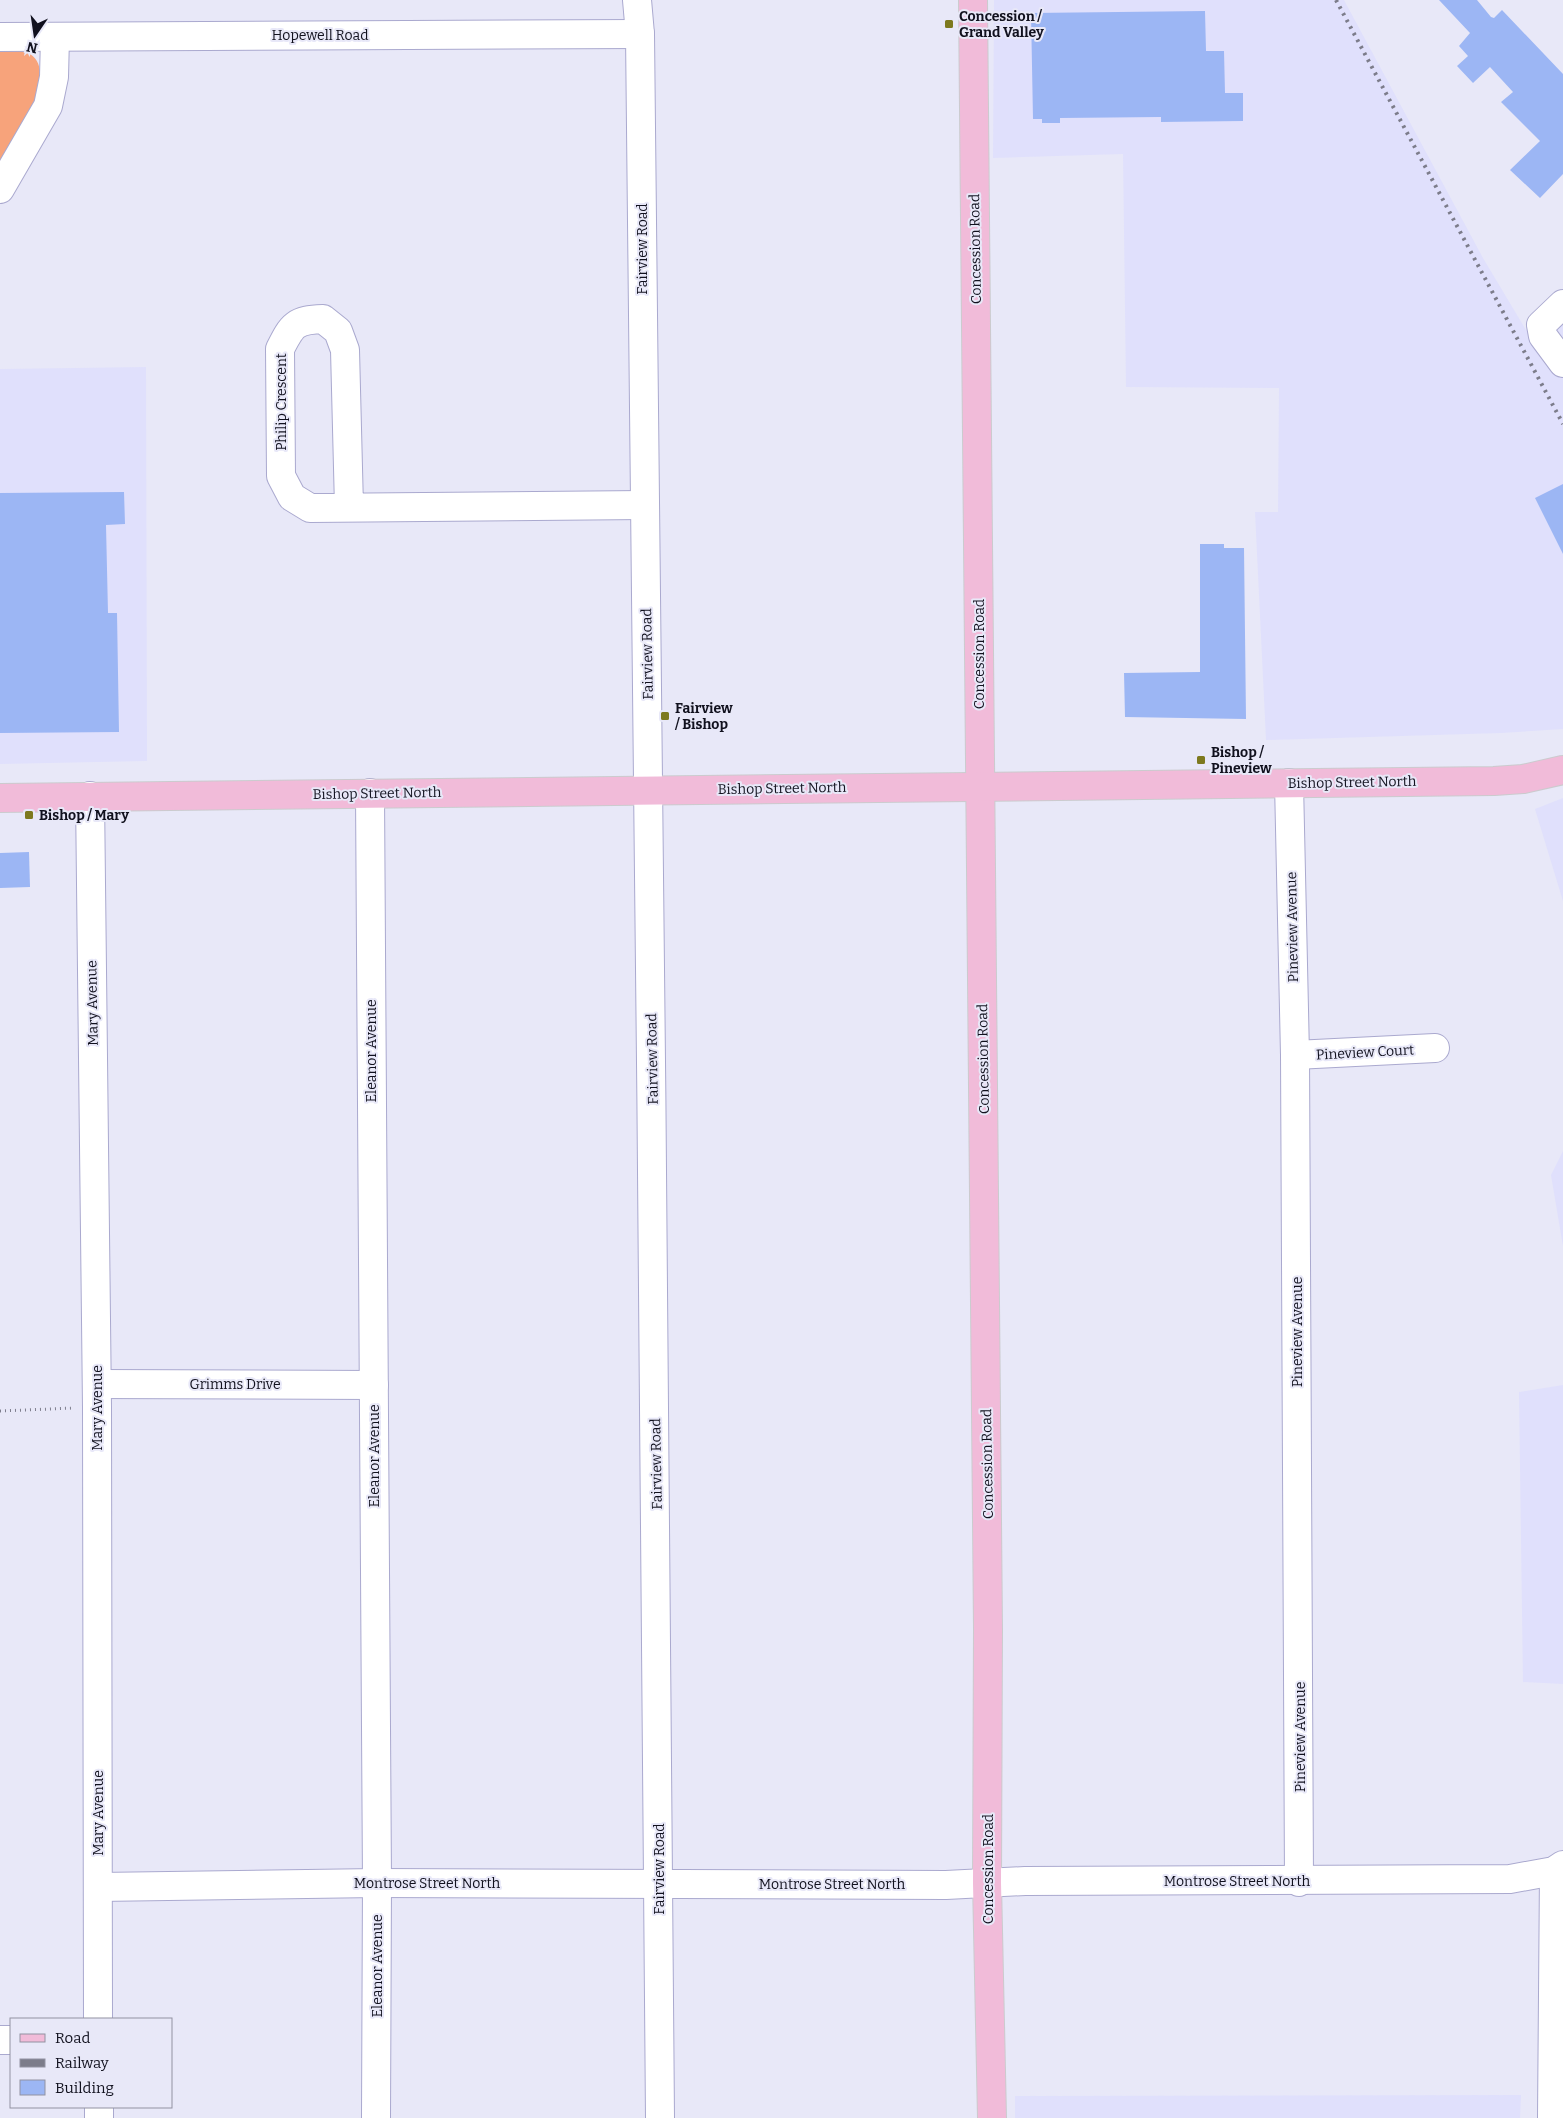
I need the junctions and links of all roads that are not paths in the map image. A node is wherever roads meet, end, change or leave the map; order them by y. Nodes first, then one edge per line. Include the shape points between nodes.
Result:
1 (637, 0) edge
2 (973, 0) edge
3 (640, 34) junction
4 (55, 36) junction
5 (0, 37) edge
6 (0, 189) edge
7 (1563, 304) edge
8 (1563, 363) edge
9 (644, 505) junction
10 (348, 507) junction
11 (1563, 770) edge
12 (1289, 783) junction
13 (980, 786) junction
14 (650, 791) junction
15 (370, 793) junction
16 (90, 796) junction
17 (0, 798) edge
18 (1435, 1048) dead end
19 (1295, 1055) junction
20 (374, 1385) junction
21 (97, 1396) junction
22 (1559, 1868) edge
23 (1299, 1882) junction
24 (377, 1883) junction
25 (660, 1883) junction
26 (987, 1883) junction
27 (98, 1887) junction
28 (98, 2018) edge
29 (376, 2118) edge
30 (660, 2118) edge
31 (992, 2118) edge
32 (1552, 2118) edge

1 - 3 street, Fairview Road
2 - 13 main road, Concession Road
3 - 4 street, Hopewell Road
3 - 9 street, Fairview Road
4 - 5 street, Hopewell Road
4 - 6 street via 54,77 48,106
7 - 8 street via 1541,325 1543,336
9 - 10 street, Philip Crescent
9 - 14 street, Fairview Road
10 - 10 street, Philip Crescent via 345,350 338,331 323,319 302,320 288,333 280,349 281,476 292,497 310,508
11 - 12 main road, Bishop Street North via 1523,779
12 - 13 main road, Bishop Street North
12 - 19 street, Pineview Avenue
13 - 14 main road, Bishop Street North
13 - 26 main road, Concession Road via 988,1619
14 - 15 main road, Bishop Street North
14 - 25 street, Fairview Road
15 - 16 main road, Bishop Street North
15 - 20 street, Eleanor Avenue
16 - 17 main road, Bishop Street North
16 - 21 street, Mary Avenue
18 - 19 street, Pineview Court
19 - 23 street, Pineview Avenue
20 - 21 street, Grimms Drive
20 - 24 street, Eleanor Avenue
21 - 27 street, Mary Avenue
22 - 23 street, Montrose Street North via 1510,1879
22 - 32 street
23 - 26 street, Montrose Street North
24 - 25 street, Montrose Street North
24 - 27 street, Montrose Street North
24 - 29 street, Eleanor Avenue
25 - 26 street, Montrose Street North
25 - 30 street, Fairview Road
26 - 31 main road, Concession Road
27 - 28 street, Mary Avenue

